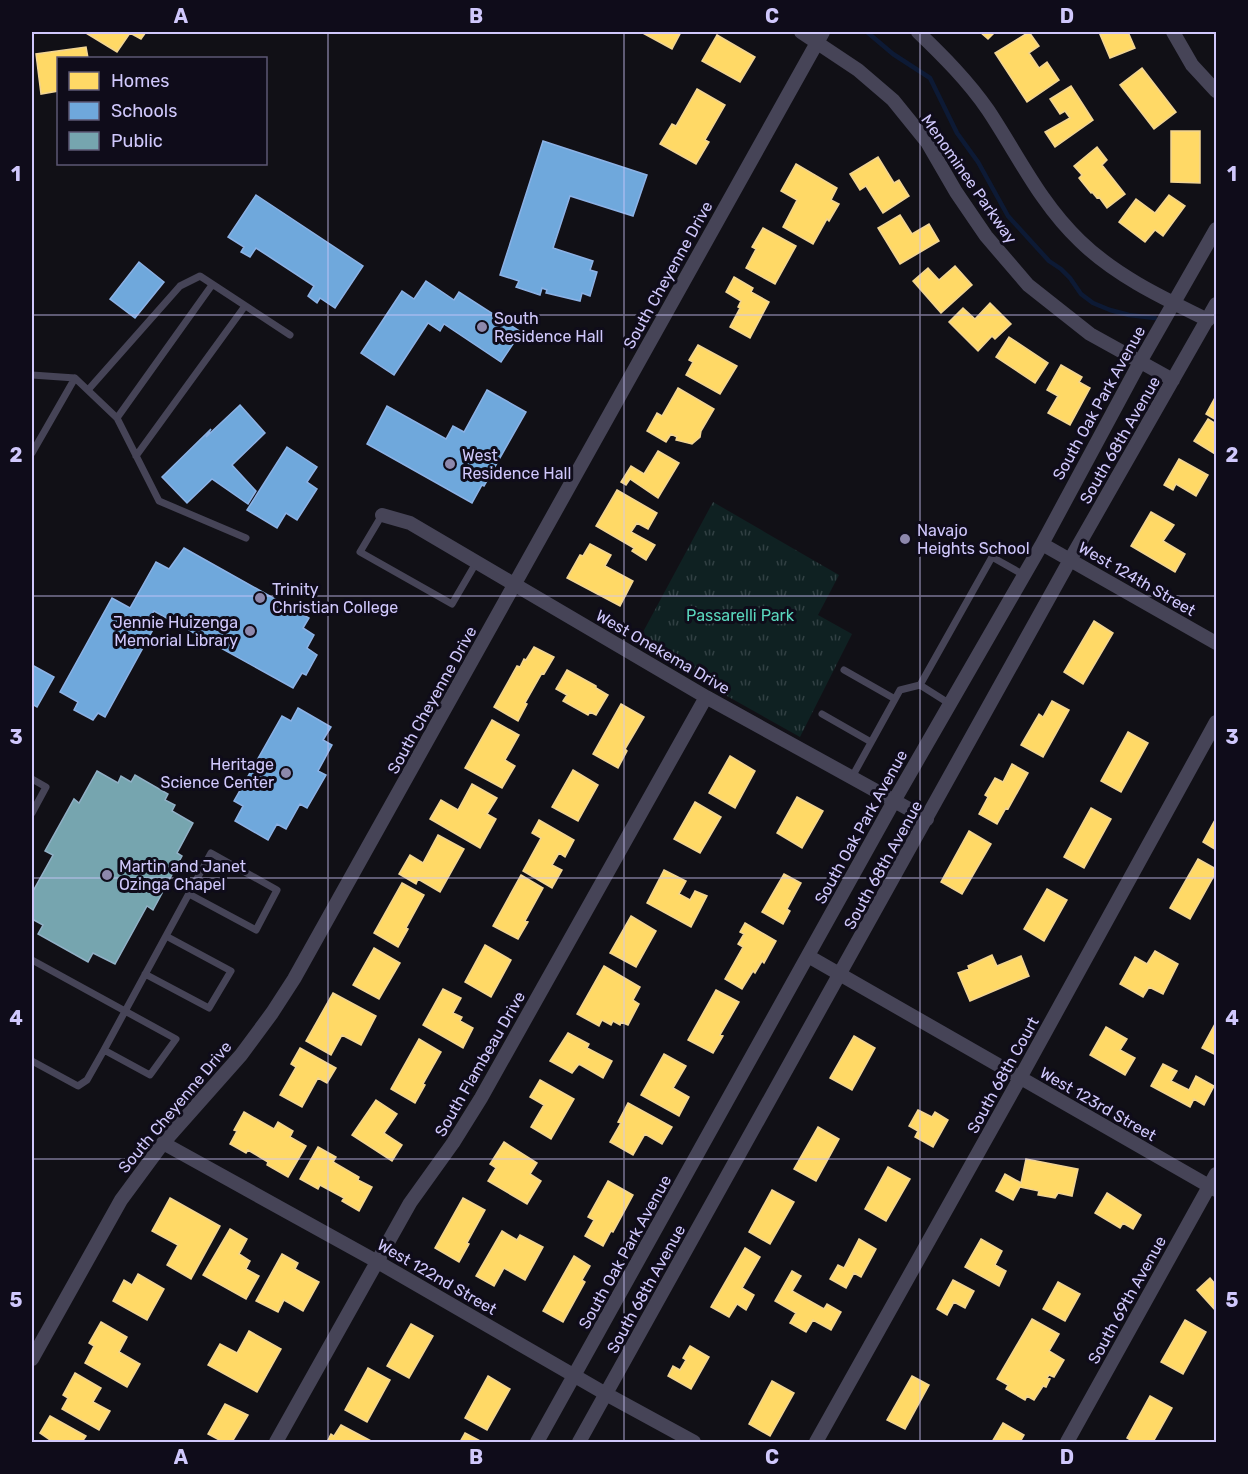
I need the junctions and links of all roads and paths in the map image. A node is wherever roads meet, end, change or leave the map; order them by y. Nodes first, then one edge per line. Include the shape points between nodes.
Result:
1 (801, 32) edge
2 (918, 32) edge
3 (1173, 32) edge
4 (820, 36) edge
5 (1216, 91) edge
6 (1216, 229) edge
7 (212, 285) junction
8 (1174, 303) junction
9 (1216, 304) edge
10 (245, 306) junction
11 (1208, 320) junction
12 (290, 335) dead end
13 (1140, 362) junction
14 (32, 375) edge
15 (75, 378) junction
16 (1173, 380) junction
17 (88, 390) junction
18 (117, 417) junction
19 (32, 453) edge
20 (136, 456) junction
21 (382, 514) joint
22 (246, 538) dead end
23 (1042, 544) junction
24 (1070, 560) junction
25 (476, 563) junction
26 (1024, 575) junction
27 (515, 585) junction
28 (1216, 643) edge
29 (844, 670) dead end
30 (920, 685) junction
31 (706, 697) junction
32 (895, 699) junction
33 (950, 704) junction
34 (822, 714) dead end
35 (1216, 722) edge
36 (872, 742) junction
37 (852, 777) junction
38 (32, 779) edge
39 (894, 801) junction
40 (32, 813) edge
41 (927, 819) junction
42 (189, 894) junction
43 (166, 936) junction
44 (808, 956) junction
45 (32, 960) edge
46 (145, 974) junction
47 (841, 975) junction
48 (125, 1011) junction
49 (104, 1050) junction
50 (32, 1061) edge
51 (1020, 1078) junction
52 (163, 1143) junction
53 (1214, 1184) edge
54 (376, 1261) junction
55 (32, 1359) edge
56 (575, 1376) junction
57 (606, 1394) junction
58 (276, 1443) edge
59 (537, 1443) edge
60 (579, 1443) edge
61 (694, 1443) edge
62 (816, 1443) edge
63 (1067, 1443) edge

1 - 4 street, Menominee Parkway
2 - 8 street via 953,66 988,111 1045,202 1080,241 1119,273
3 - 5 street via 1192,65
4 - 13 street, Menominee Parkway via 893,100 927,142 986,236 1028,285 1089,333
4 - 27 street, South Cheyenne Drive
6 - 8 street, South Oak Park Avenue
7 - 10 lane
7 - 17 lane via 200,276 180,286
7 - 18 lane
8 - 11 street
8 - 13 street, South Oak Park Avenue
9 - 11 street, South 68th Avenue
10 - 12 lane
10 - 20 lane
11 - 16 street, South 68th Avenue
13 - 16 street, Menominee Parkway
13 - 23 street, South Oak Park Avenue
14 - 15 lane
15 - 17 lane
15 - 19 lane
16 - 24 street, South 68th Avenue
17 - 18 lane
18 - 20 lane
20 - 22 lane via 159,501
21 - 25 street, West Onekema Drive via 410,524
21 - 25 lane via 360,552 452,604
23 - 24 street, West 124th Street
23 - 26 street, South Oak Park Avenue
24 - 28 street, West 124th Street
24 - 41 street, South 68th Avenue
25 - 27 street, West Onekema Drive
26 - 30 lane via 992,557
26 - 33 street, South Oak Park Avenue
27 - 31 street, West Onekema Drive
27 - 52 street, South Cheyenne Drive via 294,979 241,1055
29 - 32 lane
30 - 32 lane via 900,690
30 - 33 lane
31 - 37 street, West Onekema Drive
31 - 54 street, South Flambeau Drive via 481,1098
32 - 36 lane
33 - 39 street, South Oak Park Avenue
34 - 36 lane
35 - 51 street, South 68th Court
36 - 37 lane
37 - 39 street, West Onekema Drive
38 - 40 lane via 46,787
39 - 41 street, West Onekema Drive
39 - 44 street, South Oak Park Avenue
41 - 47 street, South 68th Avenue
42 - 42 lane via 212,854 277,890 256,930
42 - 43 lane
43 - 46 lane
43 - 46 lane via 231,970 209,1008
44 - 47 street, West 123rd Street
44 - 56 street, South Oak Park Avenue
45 - 48 lane
46 - 48 lane
47 - 51 street, West 123rd Street
47 - 57 street, South 68th Avenue
48 - 49 lane
48 - 49 lane via 176,1040 150,1075
49 - 50 lane via 87,1080 78,1086
51 - 53 street, West 123rd Street
51 - 62 street, South 68th Court
52 - 54 street, West 122nd Street
52 - 55 street, South Cheyenne Drive via 121,1200
53 - 63 street, South 69th Avenue
54 - 56 street, West 122nd Street
54 - 58 street, South Flambeau Drive
56 - 57 street, West 122nd Street
56 - 59 street, South Oak Park Avenue
57 - 60 street, South 68th Avenue
57 - 61 street, West 122nd Street

